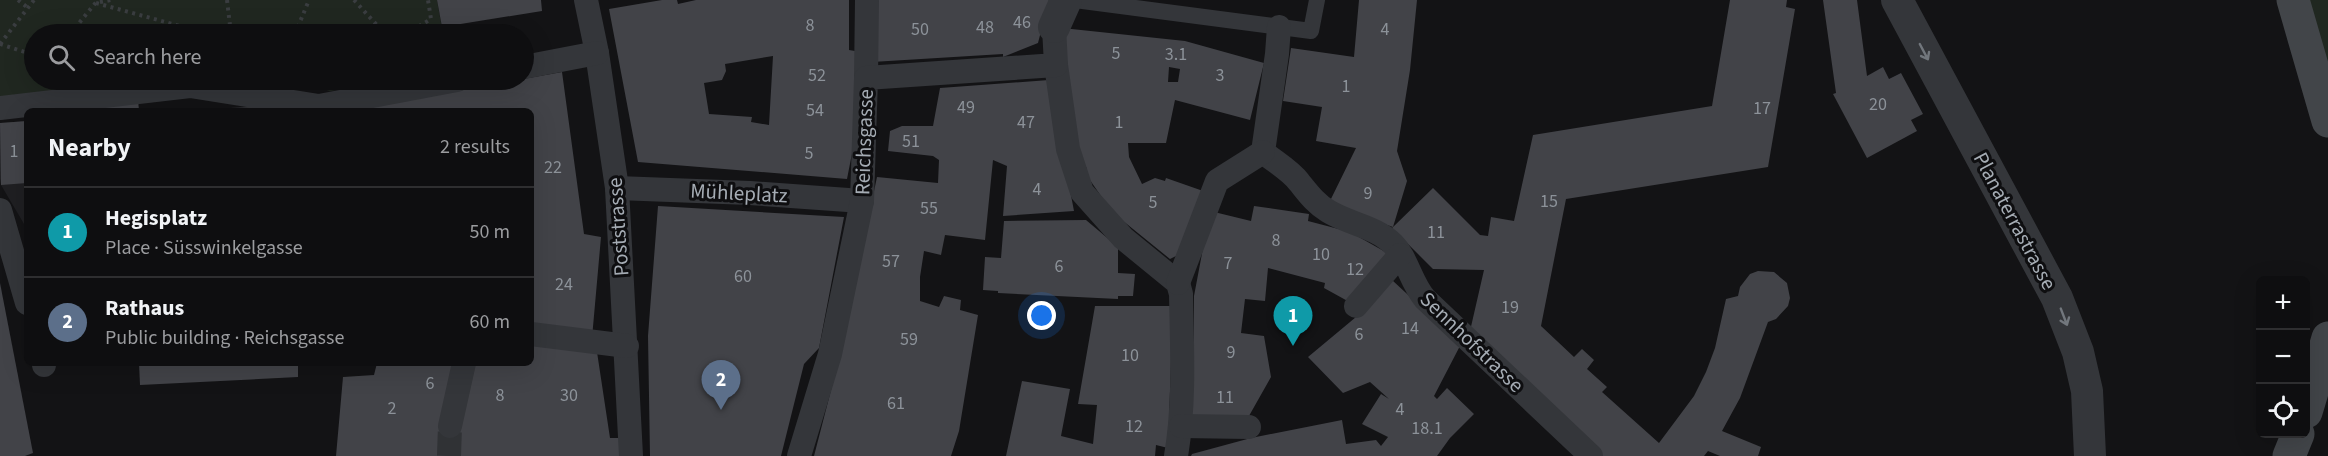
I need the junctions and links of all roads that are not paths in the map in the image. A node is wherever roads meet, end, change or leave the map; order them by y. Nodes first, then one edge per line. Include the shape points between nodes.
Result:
1 (586, 0) edge
2 (867, 0) edge
3 (1076, 0) edge
4 (1317, 0) edge
5 (1897, 0) edge
6 (2293, 0) edge
7 (1060, 13) edge
8 (1279, 27) junction
9 (597, 53) junction
10 (534, 65) edge
11 (1056, 65) junction
12 (866, 78) junction
13 (155, 90) edge
14 (213, 90) edge
15 (408, 90) edge
16 (0, 108) edge
17 (319, 108) edge
18 (2328, 121) edge
19 (1263, 153) junction
20 (617, 188) junction
21 (862, 201) junction
22 (0, 210) edge
23 (1400, 255) junction
24 (1178, 283) junction
25 (24, 293) edge
26 (1356, 306) dead end
27 (534, 334) edge
28 (2328, 338) edge
29 (627, 346) junction
30 (463, 366) edge
31 (2310, 399) edge
32 (450, 426) tunnel mouth
33 (1181, 426) junction
34 (1249, 427) dead end
35 (2296, 438) edge
36 (631, 456) edge
37 (799, 456) edge
38 (1176, 456) edge
39 (1590, 456) edge
40 (2090, 456) edge
41 (2289, 456) edge

1 - 9 street, Poststrasse
2 - 12 street
3 - 8 lane
4 - 8 lane via 1311,31
5 -> 40 street, Planaterrastrasse via 2057,298 2078,352 2087,391
6 - 18 main road
7 - 11 street
8 - 19 street
9 - 10 street
9 - 20 street, Poststrasse
11 - 12 street, Reichsgasse
11 - 24 street via 1068,149 1082,192 1123,238
12 - 21 street, Reichsgasse
13 - 16 street
14 - 17 street
15 - 17 street
19 - 23 street, Sennhofstrasse via 1298,180 1316,202 1343,219 1379,233
19 - 24 street via 1217,182
20 - 21 street, Mühleplatz
20 - 29 street, Poststrasse
21 - 37 street, Reichsgasse via 830,354
22 - 25 street
23 - 26 street
23 - 39 street, Sennhofstrasse via 1425,299
24 - 33 street via 1182,294
27 - 29 street
28 - 31 main road
29 - 36 street, Poststrasse
30 - 32 street
33 - 34 street
33 - 38 street
35 - 41 main road

